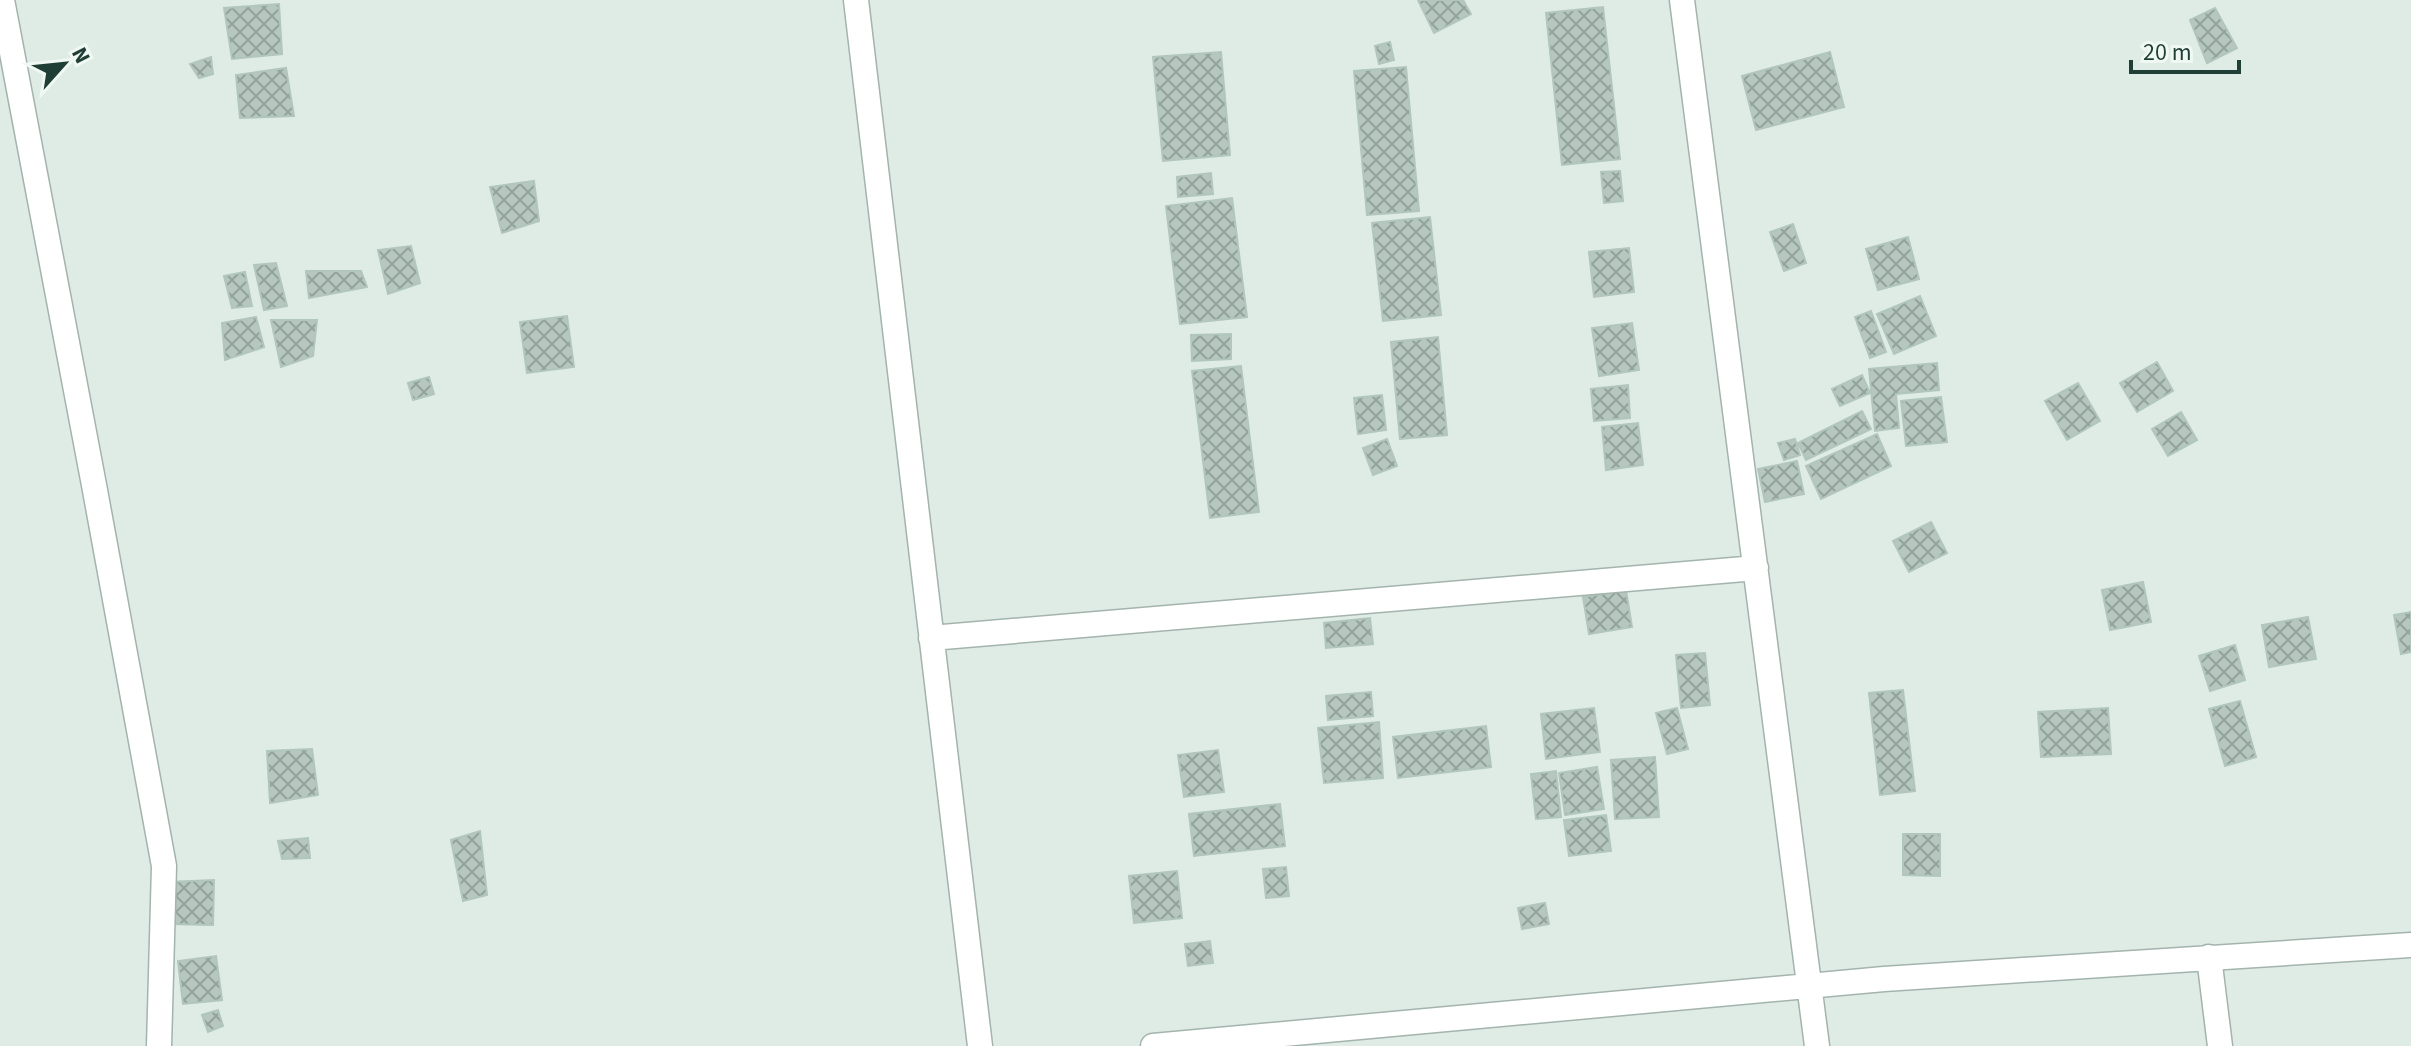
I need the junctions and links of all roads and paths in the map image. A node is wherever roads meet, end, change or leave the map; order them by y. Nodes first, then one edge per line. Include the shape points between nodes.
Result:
1 (2, 0) edge
2 (856, 0) edge
3 (1682, 0) edge
4 (1756, 568) junction
5 (931, 638) junction
6 (2411, 945) edge
7 (2209, 957) junction
8 (1810, 986) junction
9 (1368, 1036) edge
10 (159, 1046) edge
11 (980, 1046) edge
12 (1153, 1046) edge
13 (1817, 1046) edge
14 (2220, 1046) edge

1 - 10 street via 164,866
2 - 5 street
3 - 4 street
4 - 5 street
4 - 8 street
5 - 11 street
6 - 7 street
7 - 8 street
7 - 14 street
8 - 9 street
8 - 13 street
9 - 12 street

